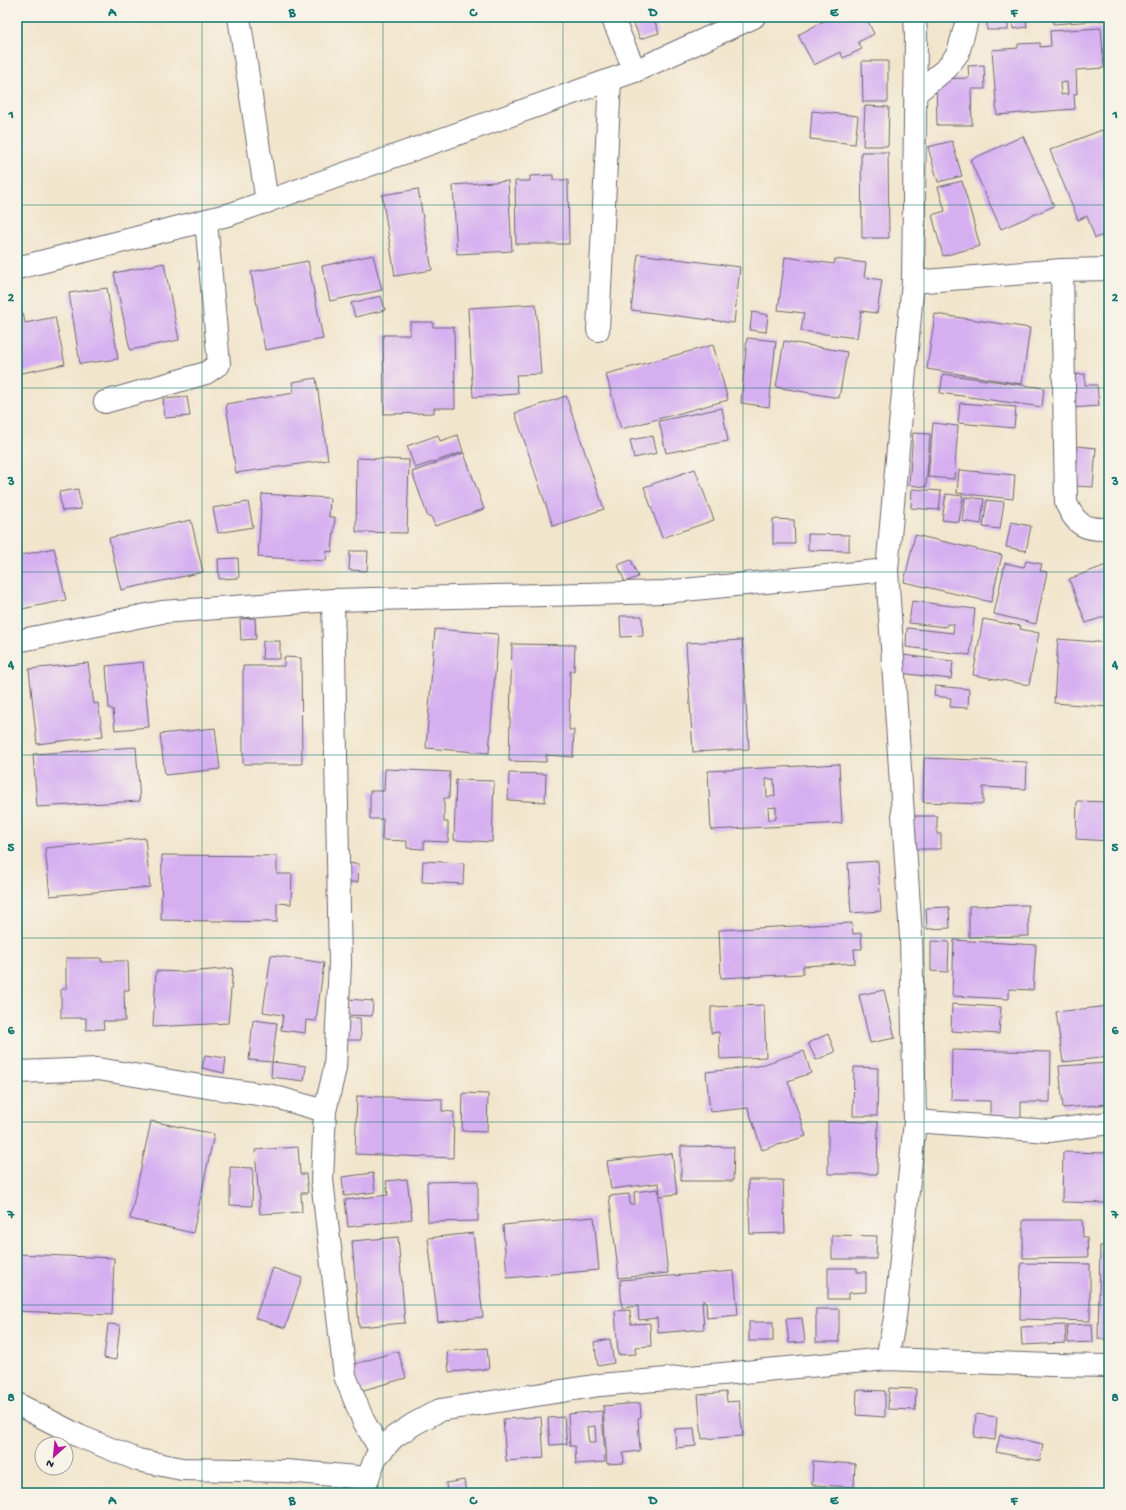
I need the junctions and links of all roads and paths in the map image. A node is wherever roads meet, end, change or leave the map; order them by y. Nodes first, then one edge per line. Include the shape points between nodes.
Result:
1 (239, 17) edge
2 (612, 17) edge
3 (754, 17) edge
4 (914, 17) edge
5 (968, 17) edge
6 (635, 71) junction
7 (610, 80) junction
8 (915, 94) junction
9 (267, 202) junction
10 (206, 221) junction
11 (17, 268) edge
12 (1109, 269) edge
13 (1062, 270) junction
14 (913, 282) junction
15 (598, 330) dead end
16 (105, 402) dead end
17 (1109, 529) edge
18 (887, 570) junction
19 (333, 600) junction
20 (17, 641) edge
21 (17, 1072) edge
22 (325, 1111) junction
23 (915, 1121) junction
24 (1109, 1123) edge
25 (887, 1359) junction
26 (1109, 1366) edge
27 (17, 1404) edge
28 (381, 1451) junction
29 (365, 1485) edge

1 - 9 street
2 - 6 street
3 - 6 street
4 - 8 street
5 - 8 street via 958,53 947,68
6 - 7 street
7 - 9 street
7 - 15 street
8 - 14 street
9 - 10 street
10 - 11 street
10 - 16 street via 219,364 206,373
12 - 13 street
13 - 14 street
13 - 17 street via 1066,503 1072,516 1081,526 1095,530
14 - 18 street
18 - 19 street via 664,592
18 - 23 street via 911,937
19 - 20 street via 162,612
19 - 22 street via 340,962 335,1068
21 - 22 street via 98,1069 272,1096
22 - 28 street via 322,1180 345,1376 363,1420
23 - 24 street via 1049,1131
23 - 25 street via 895,1318
25 - 26 street
25 - 28 street via 600,1385 440,1410 394,1437
27 - 29 street via 79,1436 138,1460 182,1469 286,1471
28 - 29 street

